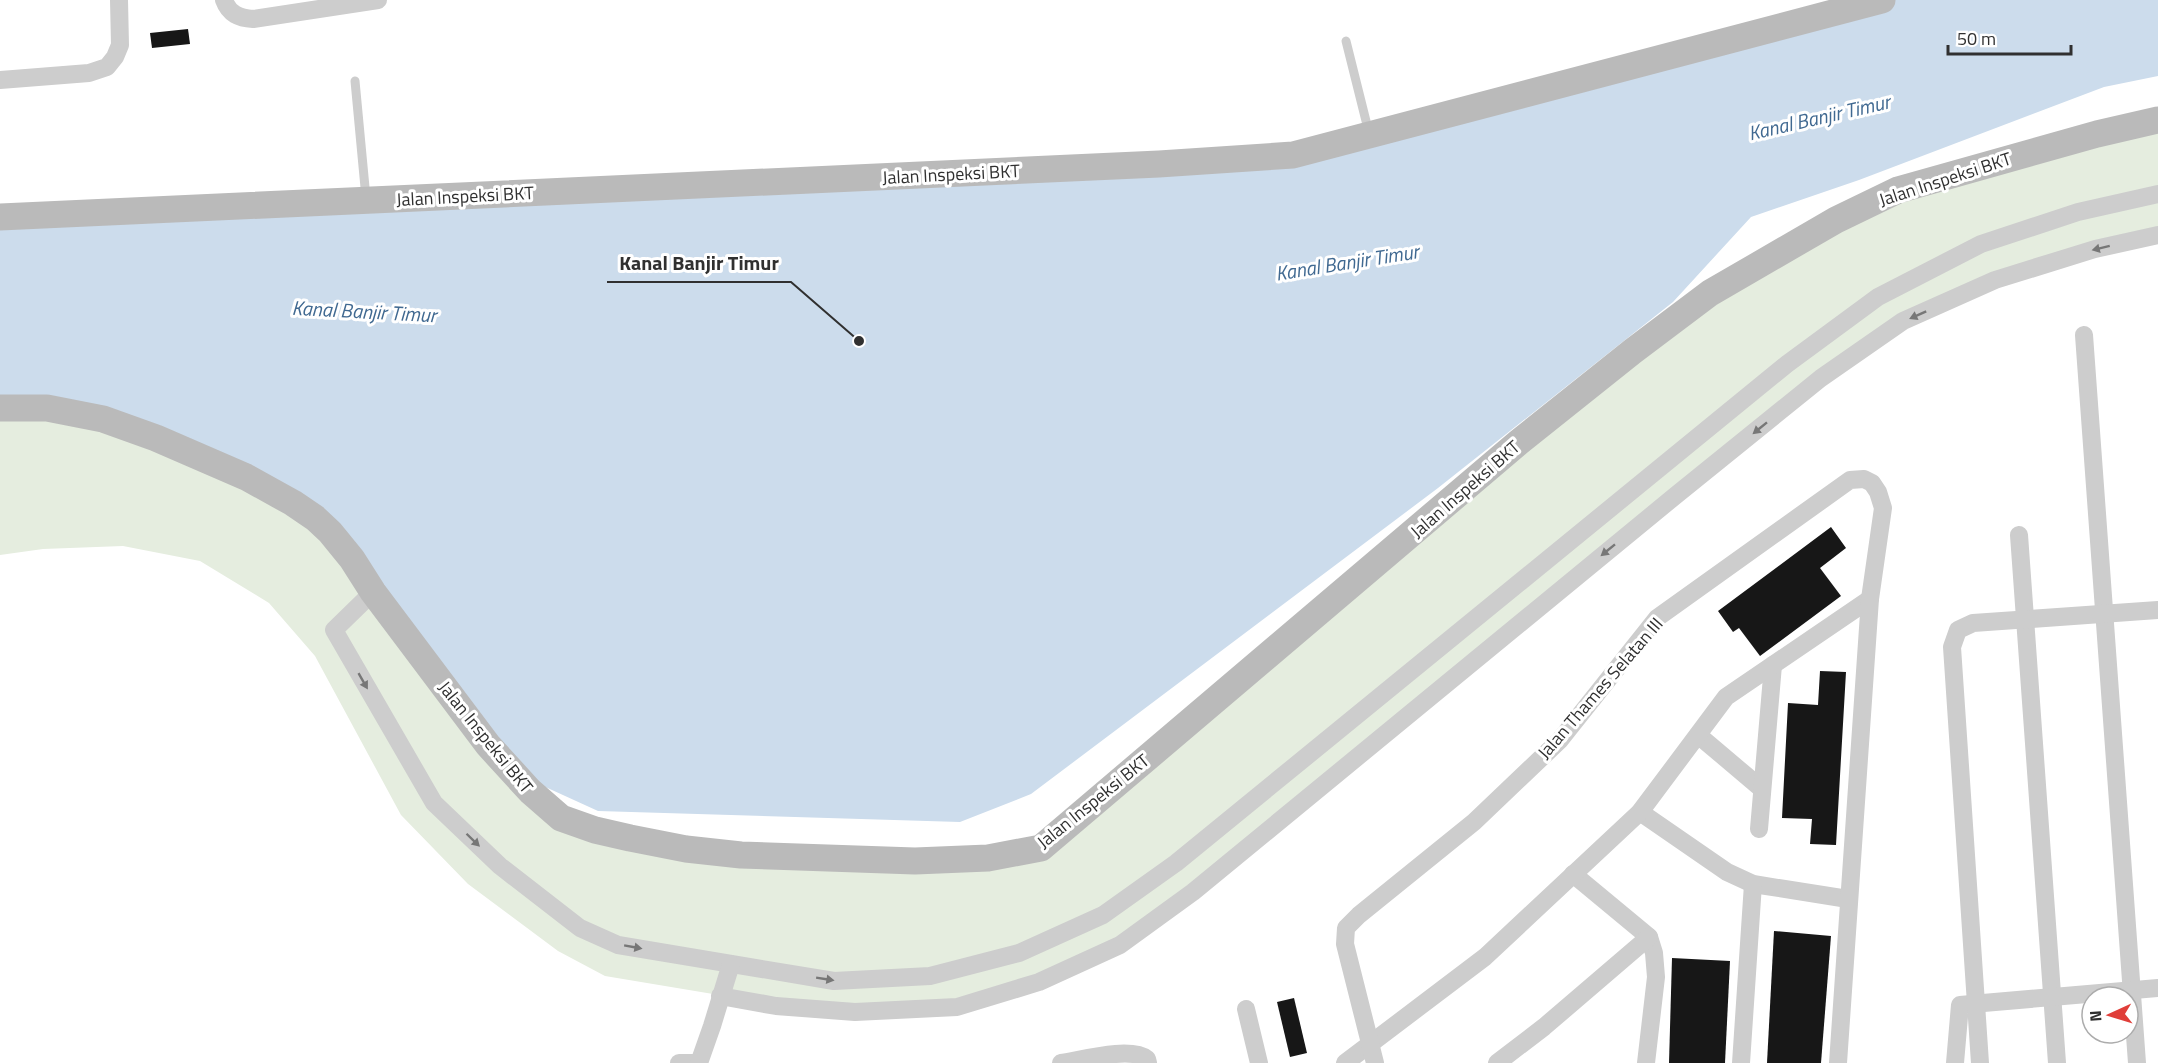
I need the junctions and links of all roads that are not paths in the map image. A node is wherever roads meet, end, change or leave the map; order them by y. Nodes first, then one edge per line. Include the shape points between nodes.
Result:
1 (119, 0) edge
2 (224, 0) edge
3 (378, 0) edge
4 (1874, 1) edge
5 (1346, 41) dead end
6 (0, 80) edge
7 (355, 81) dead end
8 (2158, 120) edge
9 (1369, 133) junction
10 (2158, 194) edge
11 (366, 201) junction
12 (0, 217) edge
13 (2158, 235) edge
14 (2084, 335) dead end
15 (0, 408) edge
16 (2019, 535) dead end
17 (373, 592) junction
18 (1870, 599) junction
19 (2158, 610) edge
20 (2104, 614) junction
21 (2025, 619) junction
22 (1773, 665) junction
23 (1698, 735) junction
24 (1762, 789) junction
25 (1640, 812) junction
26 (1759, 829) dead end
27 (1573, 874) junction
28 (1753, 884) junction
29 (1848, 899) junction
30 (1649, 936) junction
31 (731, 964) junction
32 (2132, 985) edge
33 (2158, 988) edge
34 (2140, 989) edge
35 (2080, 995) edge
36 (720, 996) junction
37 (2052, 997) junction
38 (1976, 1004) junction
39 (1245, 1009) dead end
40 (1370, 1044) junction
41 (2136, 1045) edge
42 (679, 1063) edge
43 (699, 1063) edge
44 (1061, 1063) edge
45 (1148, 1063) edge
46 (1259, 1063) edge
47 (1345, 1063) edge
48 (1375, 1063) edge
49 (1497, 1063) edge
50 (1645, 1063) edge
51 (1741, 1063) edge
52 (1838, 1063) edge
53 (1955, 1063) edge
54 (1980, 1063) edge
55 (2057, 1063) edge
56 (2137, 1063) edge

1 - 6 street via 120,45 106,67 89,73
2 - 3 street via 235,15 253,19
4 - 9 street, Jalan Inspeksi BKT
5 - 9 lane
7 - 11 lane
8 - 17 street, Jalan Inspeksi BKT via 1898,190 1836,220 1710,294 1519,442 1041,848 988,858 915,861 741,855 630,838 561,818 488,745
9 - 11 street, Jalan Inspeksi BKT via 1293,155 1261,158
31 -> 10 street via 834,981 930,976 1019,953 1103,915 1176,863 1787,364 1878,297 1981,244 2078,212
11 - 12 street, Jalan Inspeksi BKT
13 -> 36 street via 2095,249 1995,280 1903,321 1821,378 1192,892 1120,945 1039,982 957,1006 855,1012 776,1006
14 - 20 street
15 - 17 street, Jalan Inspeksi BKT via 46,408 103,419 246,477 293,503 330,532
16 - 21 street
17 -> 31 street via 334,630 435,803 500,866 580,928 618,945
18 - 22 street
18 - 29 street
18 - 40 street, Jalan Thames Selatan III via 1882,508 1872,483 1850,480 1658,618 1560,740 1474,822 1346,928 1345,944
19 - 20 street
20 - 21 street
20 - 32 street
21 - 37 street
21 - 38 street via 1973,623 1958,630 1952,647
22 - 23 street via 1726,697
22 - 24 street
23 - 24 street
23 - 25 street
24 - 26 street
25 - 27 street
25 - 28 street via 1727,872
27 - 30 street
27 - 40 street via 1485,957
28 - 29 street
28 - 51 street
29 - 52 street
30 - 49 street
30 - 50 street via 1656,977
31 - 36 street
33 - 34 street
35 - 37 street
36 - 43 street
37 - 38 street
37 - 55 street
38 - 53 street via 1960,1005
38 - 54 street
39 - 46 street
40 - 47 street
40 - 48 street
41 - 56 street
42 - 43 street
44 - 45 street via 1119,1054 1139,1054

